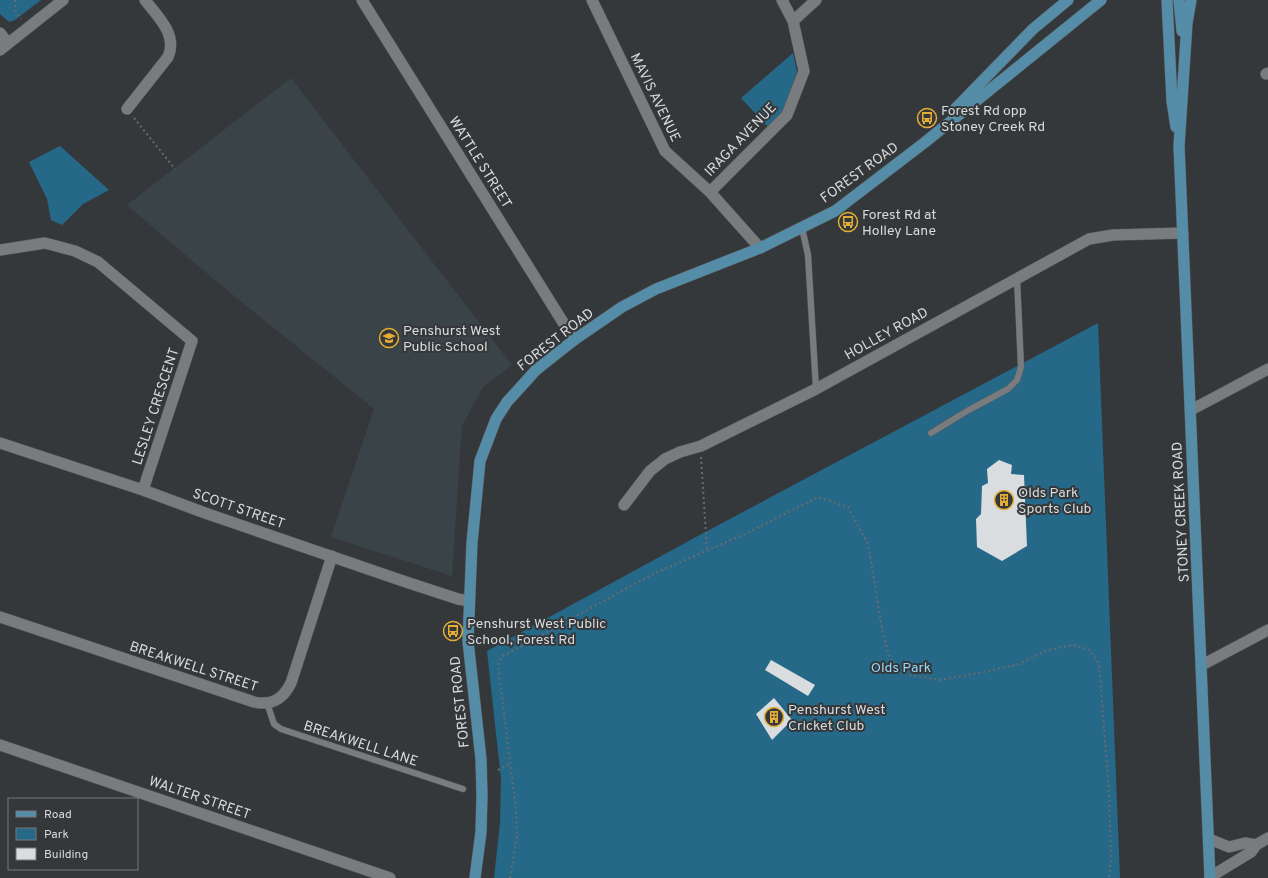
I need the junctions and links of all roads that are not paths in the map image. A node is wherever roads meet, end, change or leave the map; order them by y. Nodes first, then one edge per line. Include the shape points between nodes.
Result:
1 (63, 0) edge
2 (145, 0) edge
3 (362, 0) edge
4 (592, 0) edge
5 (782, 0) edge
6 (816, 0) edge
7 (1068, 0) edge
8 (1167, 0) edge
9 (1179, 0) edge
10 (1191, 0) edge
11 (1101, 1) edge
12 (793, 21) junction
13 (0, 33) edge
14 (4, 47) edge
15 (1185, 63) junction
16 (127, 109) road end
17 (924, 143) junction
18 (1179, 146) junction
19 (710, 192) junction
20 (802, 228) junction
21 (1183, 234) junction
22 (760, 248) junction
23 (0, 250) edge
24 (1017, 278) junction
25 (574, 340) junction
26 (1268, 369) edge
27 (816, 389) junction
28 (1190, 410) junction
29 (931, 433) dead end
30 (0, 443) edge
31 (143, 490) junction
32 (624, 505) dead end
33 (332, 556) junction
34 (469, 601) junction
35 (0, 617) edge
36 (1268, 630) edge
37 (1202, 665) junction
38 (267, 703) junction
39 (0, 745) edge
40 (463, 789) dead end
41 (1268, 838) edge
42 (1209, 839) junction
43 (1256, 845) junction
44 (390, 878) edge
45 (475, 878) edge
46 (1210, 878) edge

1 - 14 street
2 - 16 street via 167,29 172,42 171,49 168,57
3 - 25 street, WATTLE STREET
4 - 19 street, MAVIS AVENUE via 665,151
5 - 12 street, IRAGA AVENUE
6 - 12 street
7 - 17 main road, FOREST ROAD via 991,71
8 - 18 main road, STONEY CREEK ROAD via 1172,101
9 - 15 main road, STONEY CREEK ROAD
10 - 15 main road, STONEY CREEK ROAD
11 - 17 main road, FOREST ROAD
12 - 19 street, IRAGA AVENUE via 804,71 787,115
13 - 14 street
15 - 18 main road, STONEY CREEK ROAD
17 - 20 main road, FOREST ROAD via 835,211
18 - 21 main road, STONEY CREEK ROAD
19 - 22 street, MAVIS AVENUE
20 - 22 main road, FOREST ROAD
20 - 27 lane via 808,256
21 - 24 street, HOLLEY ROAD via 1113,234 1089,239
21 - 28 main road, STONEY CREEK ROAD
22 - 25 main road, FOREST ROAD via 640,296
23 - 31 street, LESLEY CRESCENT via 45,243 75,251 98,262 192,341
24 - 27 street, HOLLEY ROAD
24 - 29 lane via 1021,367 1017,380 1008,390 967,410
25 - 34 main road, FOREST ROAD via 536,370 515,391 496,418 486,440 476,484
26 - 28 street
27 - 32 street, HOLLEY ROAD via 701,446 665,459 650,471
28 - 37 main road, STONEY CREEK ROAD
30 - 31 street, SCOTT STREET
31 - 33 street, SCOTT STREET
33 - 34 street, SCOTT STREET
33 - 38 street, BREAKWELL STREET via 289,687 283,697
34 - 45 main road, FOREST ROAD via 468,649 482,795 481,832
35 - 38 street, BREAKWELL STREET via 254,702
36 - 37 street
37 - 42 main road, STONEY CREEK ROAD
38 - 40 lane, BREAKWELL LANE via 274,724 281,729
39 - 44 street, WALTER STREET
41 - 43 street
42 - 43 street via 1229,848 1245,843
42 - 46 main road, STONEY CREEK ROAD
43 - 46 street via 1251,852

